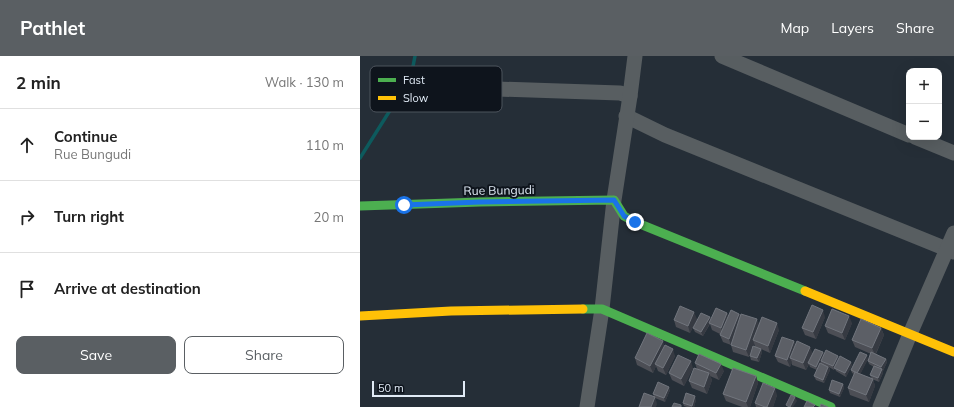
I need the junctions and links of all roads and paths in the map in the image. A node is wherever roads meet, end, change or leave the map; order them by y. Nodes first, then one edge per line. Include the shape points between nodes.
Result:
1 (635, 56) edge
2 (722, 56) edge
3 (502, 89) edge
4 (630, 96) junction
5 (626, 116) junction
6 (906, 133) edge
7 (922, 140) edge
8 (954, 153) edge
9 (614, 200) junction
10 (360, 206) edge
11 (954, 233) edge
12 (951, 250) edge
13 (602, 309) junction
14 (360, 316) edge
15 (910, 334) junction
16 (954, 352) edge
17 (587, 407) edge
18 (831, 407) edge
19 (880, 407) edge

1 - 4 street
2 - 6 street
3 - 4 street via 620,93
4 - 5 street
5 - 9 street
5 - 12 street via 665,135
7 - 8 street
9 - 10 street, Rue Bungudi
9 - 13 street
9 - 15 street via 624,216 635,222
11 - 12 street
12 - 15 street
13 - 14 street via 451,311
13 - 17 street
13 - 18 street
15 - 16 street
15 - 19 street

